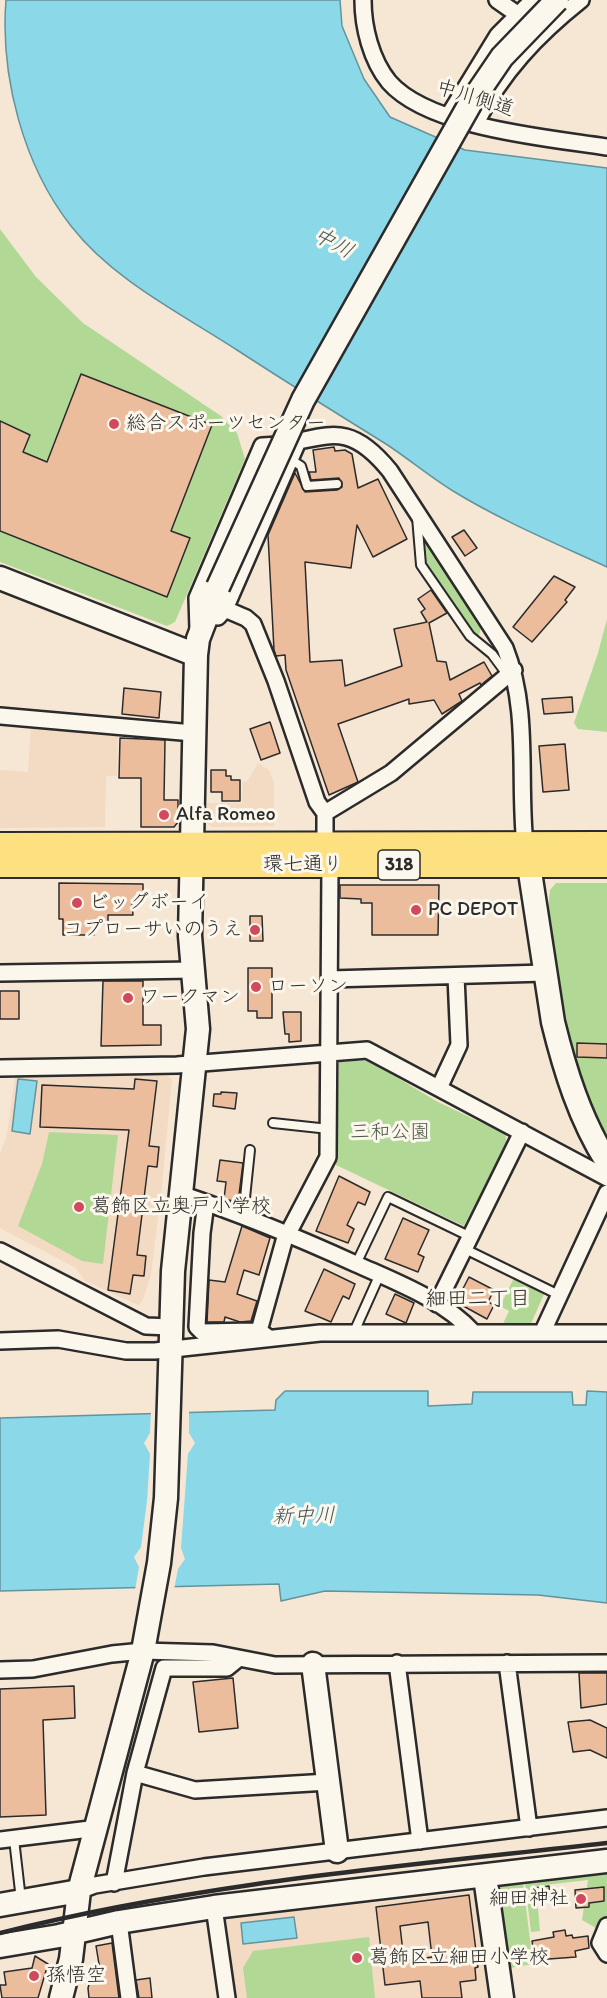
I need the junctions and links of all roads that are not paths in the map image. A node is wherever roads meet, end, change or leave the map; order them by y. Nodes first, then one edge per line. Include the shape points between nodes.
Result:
1 (363, 0) edge
2 (496, 0) edge
3 (533, 0) edge
4 (557, 0) edge
5 (581, 0) edge
6 (517, 14) junction
7 (449, 115) junction
8 (476, 123) junction
9 (607, 147) edge
10 (299, 439) junction
11 (289, 459) junction
12 (337, 484) dead end
13 (417, 515) junction
14 (0, 578) edge
15 (225, 609) junction
16 (196, 647) junction
17 (511, 673) junction
18 (0, 716) edge
19 (193, 733) junction
20 (325, 813) junction
21 (607, 844) edge
22 (0, 845) edge
23 (191, 855) junction
24 (327, 855) junction
25 (527, 855) junction
26 (0, 865) edge
27 (607, 865) edge
28 (194, 970) junction
29 (0, 973) edge
30 (545, 973) junction
31 (456, 976) junction
32 (330, 979) junction
33 (330, 1052) junction
34 (196, 1062) junction
35 (0, 1068) edge
36 (439, 1088) junction
37 (273, 1123) dead end
38 (329, 1129) junction
39 (522, 1132) junction
40 (250, 1150) dead end
41 (607, 1162) edge
42 (607, 1178) edge
43 (607, 1192) edge
44 (181, 1194) junction
45 (206, 1203) junction
46 (243, 1217) junction
47 (288, 1234) junction
48 (468, 1243) junction
49 (0, 1251) edge
50 (356, 1264) junction
51 (380, 1275) junction
52 (559, 1295) junction
53 (436, 1304) junction
54 (170, 1327) junction
55 (543, 1331) junction
56 (354, 1332) junction
57 (474, 1333) junction
58 (607, 1333) edge
59 (264, 1334) junction
60 (0, 1341) edge
61 (170, 1360) junction
62 (143, 1651) junction
63 (238, 1659) junction
64 (507, 1662) junction
65 (397, 1663) junction
66 (607, 1663) edge
67 (313, 1664) junction
68 (0, 1670) edge
69 (135, 1773) junction
70 (328, 1782) junction
71 (607, 1818) edge
72 (98, 1828) junction
73 (529, 1828) junction
74 (7, 1839) edge
75 (420, 1841) junction
76 (337, 1851) junction
77 (607, 1861) edge
78 (485, 1877) junction
79 (114, 1883) junction
80 (79, 1891) junction
81 (11, 1904) edge
82 (214, 1907) junction
83 (119, 1922) junction
84 (607, 1926) edge
85 (73, 1932) junction
86 (0, 1946) edge
87 (607, 1954) edge
88 (61, 1998) edge
89 (129, 1998) edge
90 (227, 1998) edge
91 (502, 1998) edge

1 - 7 street, 中川側道 via 363,16 378,67 391,84 414,101
2 - 6 street
3 - 6 street
4 - 16 street, bridge via 502,57 470,104 303,400 272,462
5 - 8 street via 550,24 512,65
6 - 7 street via 482,57
7 - 8 street, 中川側道
8 - 9 street, 中川側道
10 - 11 street
10 - 13 street via 348,436 378,456
10 - 16 street via 262,446 197,598
11 - 12 lane via 301,466 307,486
11 - 15 street
13 - 17 street via 488,619 505,648
13 - 17 lane via 421,565 470,636
14 - 16 street
15 - 16 street
15 - 20 street via 253,624 317,802
16 - 19 street
17 - 20 street via 391,773
17 - 25 street via 518,692
18 - 19 street
19 - 23 street
20 - 24 street
21 - 25 main road, 環七通り / 318
22 - 23 main road, 環七通り / 318
23 - 24 main road, 環七通り / 318
23 - 26 main road, 環七通り / 318
23 - 28 street via 190,936
24 - 25 main road, 環七通り / 318
24 - 32 street
25 - 27 main road, 環七通り / 318
25 - 30 street
28 - 29 street
28 - 34 street
30 - 31 street
30 - 41 street via 553,1022 569,1077 581,1113
31 - 32 street
31 - 36 street via 459,1045
32 - 33 street
33 - 34 street
33 - 36 street via 367,1050
33 - 38 street
34 - 35 street
34 - 44 street
36 - 39 street
37 - 38 lane
38 - 47 street via 326,1162
39 - 42 street
39 - 48 street
40 - 46 lane
43 - 52 street
44 - 45 street
44 - 54 street
45 - 46 street
45 - 59 street via 197,1327 202,1332
46 - 47 street
47 - 50 street
47 - 59 street
48 - 50 lane via 388,1197
48 - 52 lane
48 - 53 street
49 - 54 street via 146,1326
50 - 51 street
51 - 53 street
51 - 56 lane
52 - 55 street
53 - 57 street via 462,1320
54 - 61 street
55 - 57 street
55 - 58 street
56 - 57 street
56 - 59 street
59 - 61 street
60 - 61 street via 57,1339
61 - 62 street via 166,1498
62 - 63 street via 213,1653
62 - 68 street via 33,1669
62 - 72 street
63 - 67 street via 275,1665
63 - 69 street via 227,1668 164,1668
64 - 65 street
64 - 66 street
64 - 73 street
65 - 67 street
65 - 75 street
67 - 70 street
69 - 70 street via 195,1790
69 - 79 street
70 - 76 street
71 - 73 street
72 - 74 street
72 - 80 street
73 - 75 street
74 - 81 lane
75 - 76 street
76 - 79 street via 204,1867
77 - 78 street
78 - 82 street
78 - 91 street
79 - 80 street
80 - 81 street
80 - 85 street
82 - 83 street
82 - 90 street
83 - 85 street
83 - 89 street
84 - 87 street via 600,1943
85 - 86 street
85 - 88 street

